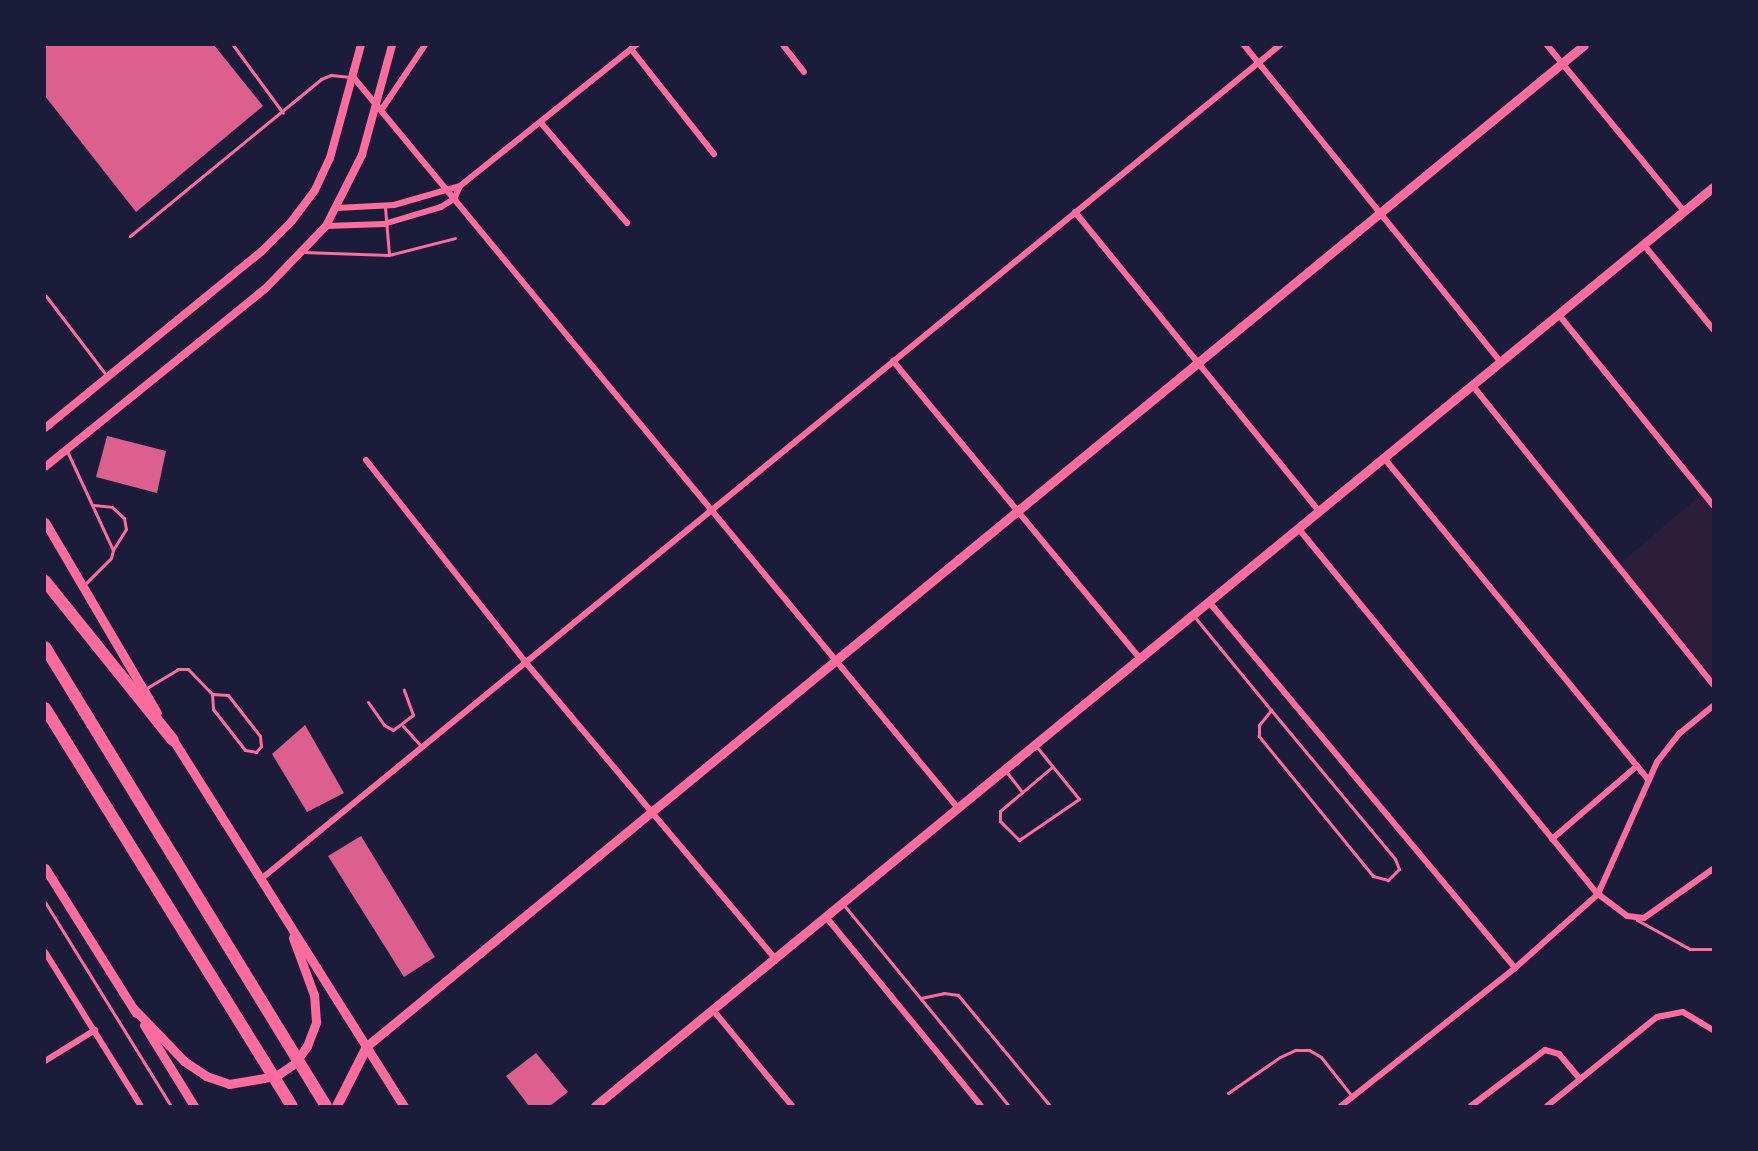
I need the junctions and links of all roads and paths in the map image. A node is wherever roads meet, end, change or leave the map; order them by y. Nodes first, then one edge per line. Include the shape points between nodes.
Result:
1 (233, 45) edge
2 (361, 45) edge
3 (392, 45) edge
4 (425, 45) edge
5 (783, 45) edge
6 (1244, 45) edge
7 (1280, 45) edge
8 (1547, 45) edge
9 (1584, 45) edge
10 (634, 47) edge
11 (1258, 63) junction
12 (1562, 63) junction
13 (804, 72) dead end
14 (354, 78) junction
15 (379, 106) junction
16 (283, 113) junction
17 (541, 123) junction
18 (714, 154) dead end
19 (460, 186) junction
20 (1713, 187) edge
21 (444, 188) junction
22 (454, 199) junction
23 (385, 207) junction
24 (338, 208) junction
25 (1684, 211) junction
26 (1075, 212) junction
27 (1380, 213) junction
28 (388, 223) junction
29 (627, 223) dead end
30 (326, 226) junction
31 (130, 236) dead end
32 (455, 238) dead end
33 (1644, 245) junction
34 (303, 252) junction
35 (389, 255) junction
36 (46, 296) edge
37 (1558, 315) junction
38 (1713, 329) edge
39 (893, 362) junction
40 (1501, 362) junction
41 (1198, 363) junction
42 (109, 377) junction
43 (1473, 386) junction
44 (45, 428) edge
45 (66, 449) junction
46 (1384, 458) junction
47 (366, 460) dead end
48 (45, 467) edge
49 (94, 505) junction
50 (1713, 505) edge
51 (712, 511) junction
52 (1017, 511) junction
53 (1319, 511) junction
54 (45, 522) edge
55 (1298, 528) junction
56 (113, 550) junction
57 (45, 581) edge
58 (83, 586) junction
59 (1209, 602) junction
60 (1192, 615) junction
61 (45, 647) edge
62 (1140, 658) junction
63 (837, 660) junction
64 (527, 664) junction
65 (1713, 685) edge
66 (143, 690) junction
67 (404, 690) dead end
68 (212, 694) junction
69 (368, 702) dead end
70 (1713, 706) edge
71 (45, 708) edge
72 (1271, 710) junction
73 (403, 726) junction
74 (173, 740) junction
75 (1035, 745) junction
76 (423, 748) junction
77 (1637, 766) junction
78 (1052, 767) junction
79 (1005, 770) junction
80 (1648, 779) junction
81 (1022, 792) junction
82 (958, 808) junction
83 (651, 812) junction
84 (1552, 839) junction
85 (45, 868) edge
86 (1713, 869) edge
87 (261, 879) junction
88 (1598, 894) junction
89 (45, 902) edge
90 (842, 903) junction
91 (283, 912) junction
92 (826, 917) junction
93 (1635, 919) junction
94 (1713, 949) edge
95 (45, 952) edge
96 (775, 959) junction
97 (1515, 968) junction
98 (921, 998) junction
99 (134, 1009) junction
100 (713, 1010) junction
101 (95, 1030) junction
102 (1713, 1030) edge
103 (368, 1045) junction
104 (45, 1060) edge
105 (1580, 1079) junction
106 (1227, 1093) dead end
107 (1353, 1097) junction
108 (607, 1102) edge
109 (141, 1106) edge
110 (171, 1106) edge
111 (194, 1106) edge
112 (292, 1106) edge
113 (326, 1106) edge
114 (336, 1106) edge
115 (405, 1106) edge
116 (595, 1106) edge
117 (792, 1106) edge
118 (981, 1106) edge
119 (1009, 1106) edge
120 (1050, 1106) edge
121 (1341, 1106) edge
122 (1471, 1106) edge
123 (1547, 1106) edge

1 - 16 lane
2 - 14 street
3 - 15 street
4 - 15 street
5 - 13 street
6 - 11 street
7 - 11 street
8 - 12 street
9 - 12 main road
10 - 17 street
10 - 18 street
11 - 26 street
11 - 27 street
12 - 25 street
12 - 27 main road
14 - 15 street
14 - 16 lane via 341,74 321,79
14 - 42 street via 330,158 315,190 291,222 262,251
15 - 21 street
15 - 24 street
16 - 31 lane
17 - 19 street
17 - 29 street
19 - 21 street
19 - 22 street
20 - 25 main road
21 - 22 street
21 - 23 street
22 - 28 street via 428,213
22 - 51 street
23 - 24 street
23 - 28 lane
24 - 30 street
25 - 33 main road
26 - 39 street
26 - 41 street
27 - 40 street
27 - 41 main road
28 - 30 street
28 - 35 lane
30 - 34 street
32 - 35 lane
33 - 37 main road
33 - 38 street
34 - 35 lane
34 - 45 street via 265,289
36 - 42 lane
37 - 40 main road
37 - 50 street
39 - 51 street
39 - 52 street
40 - 43 main road
41 - 52 main road
41 - 53 street
42 - 44 street
43 - 46 main road
43 - 65 street
45 - 48 street
45 - 49 lane
46 - 53 main road
46 - 77 street
47 - 64 street
49 - 56 lane
49 - 56 lane via 112,507 124,518 123,538
51 - 63 street
51 - 64 street
52 - 62 street
52 - 63 main road
53 - 55 main road
54 - 58 main road
55 - 59 main road
55 - 84 street
56 - 58 lane via 111,558
57 - 74 highway
58 - 66 main road
59 - 60 main road
59 - 97 street
60 - 62 main road
60 - 72 lane
61 - 113 highway
62 - 75 main road
63 - 82 street
63 - 83 main road
64 - 76 street
64 - 83 street
66 - 68 lane via 183,668
66 - 74 main road
67 - 73 lane via 413,715
68 - 68 lane via 213,709 245,750 256,752 261,746 260,736 228,695
69 - 73 lane via 387,728
70 - 80 street via 1667,748
71 - 112 highway
72 - 72 lane via 1395,859 1399,869 1388,880 1372,876 1259,736 1259,724
73 - 76 lane
74 - 87 main road
75 - 78 lane
75 - 79 main road
76 - 87 street
77 - 80 street
77 - 84 street
78 - 81 lane
78 - 81 lane via 1079,799 1022,840 1016,838 998,814
79 - 81 lane
79 - 82 main road
80 - 88 street via 1616,861
82 - 90 main road
83 - 96 street
83 - 103 main road
84 - 88 street
85 - 99 main road
86 - 93 street via 1652,914
87 - 91 main road
88 - 93 street
88 - 97 street
89 - 110 path
90 - 92 main road
90 - 98 lane
91 - 99 main road via 314,995 316,1022 295,1063 276,1076 229,1084 206,1076 184,1061
91 - 103 main road
92 - 96 main road
92 - 118 street
93 - 94 lane via 1671,941 1690,948
95 - 101 street
96 - 100 main road
97 - 107 street
98 - 119 lane
98 - 120 lane via 944,993 958,995
99 - 111 main road
100 - 108 main road
100 - 117 street
101 - 104 street
101 - 109 street
102 - 105 street via 1683,1012 1657,1017
103 - 114 main road
103 - 115 main road
105 - 122 street via 1559,1054 1545,1050
105 - 123 street
106 - 107 lane via 1280,1057 1295,1050 1310,1050 1321,1057
107 - 121 street
108 - 116 main road

